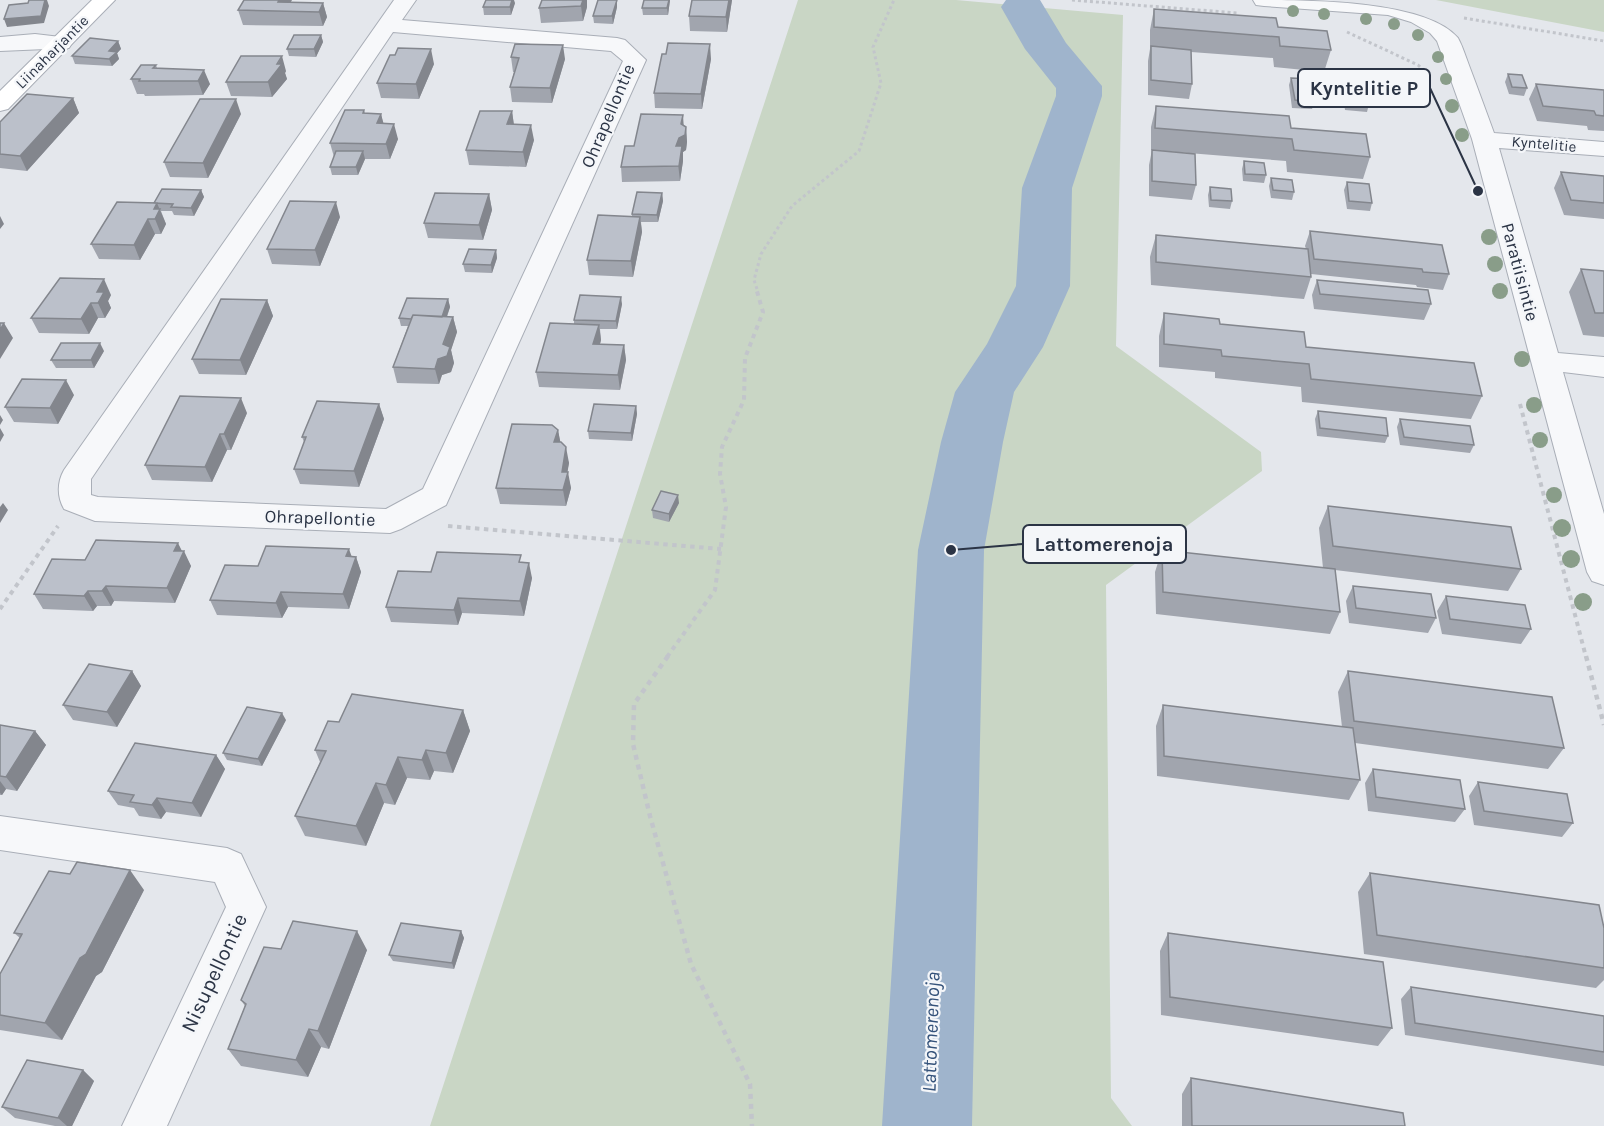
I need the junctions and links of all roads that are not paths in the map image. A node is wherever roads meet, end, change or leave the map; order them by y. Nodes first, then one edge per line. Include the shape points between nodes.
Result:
1 (104, 0) edge
2 (405, 0) edge
3 (1264, 0) edge
4 (1388, 4) edge
5 (387, 25) junction
6 (61, 43) junction
7 (0, 44) edge
8 (0, 104) edge
9 (1484, 139) junction
10 (1604, 149) edge
11 (1544, 361) junction
12 (1604, 367) edge
13 (1604, 572) edge
14 (0, 833) edge
15 (144, 1126) edge

1 - 6 main road, Liinaharjantie
2 - 5 street
3 - 4 street, Paratiisintie
4 - 9 street, Paratiisintie via 1438,28 1448,40
5 - 5 street, Ohrapellontie via 616,45 635,60 435,497 390,521 95,509 75,501 75,478
6 - 7 street
6 - 8 main road, Liinaharjantie
9 - 10 street, Kyntelitie
9 - 11 street, Paratiisintie
11 - 12 street
11 - 13 street, Paratiisintie
14 - 15 street, Nisupellontie via 227,866 246,907

